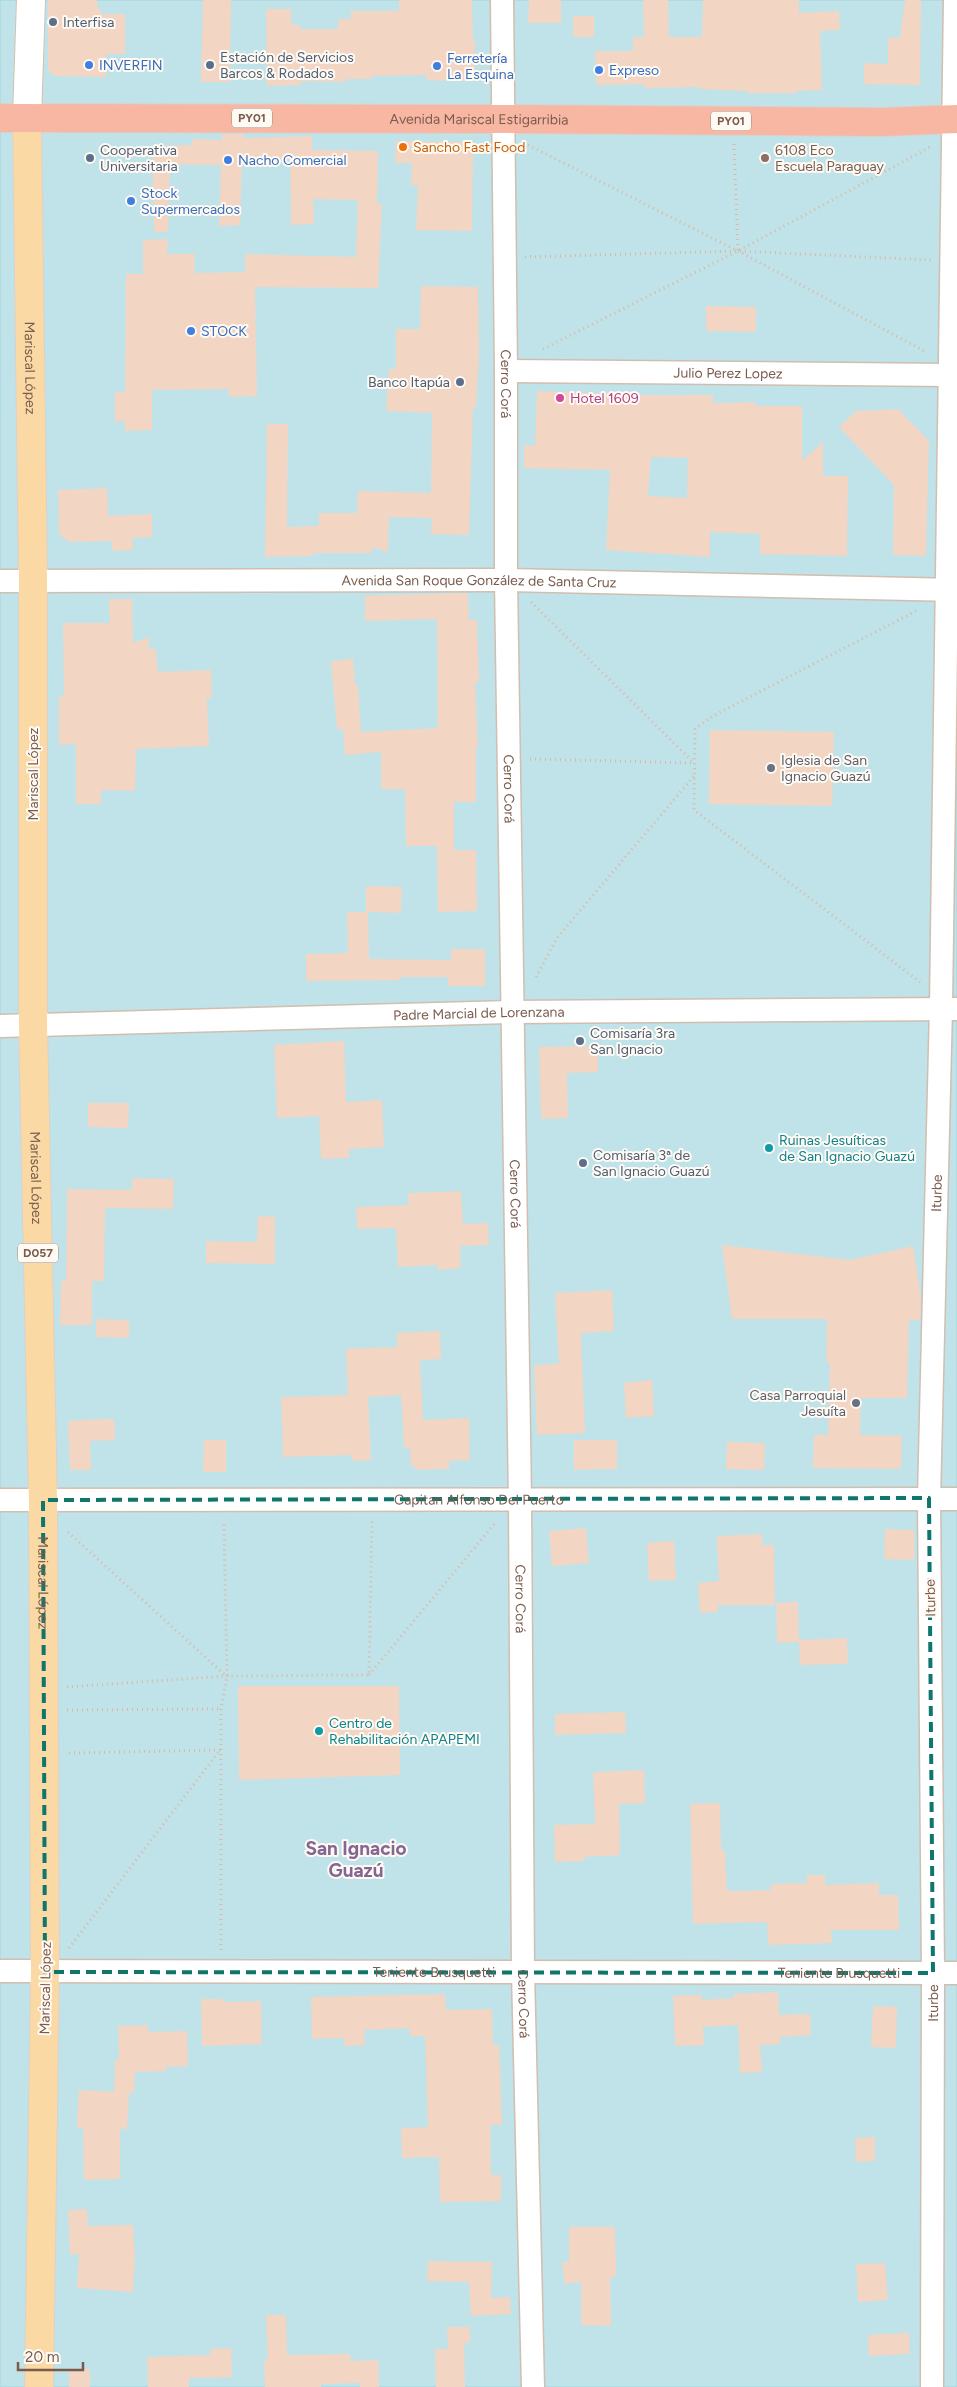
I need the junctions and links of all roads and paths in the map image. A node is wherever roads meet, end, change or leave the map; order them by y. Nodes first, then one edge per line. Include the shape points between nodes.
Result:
1 (31, 0) edge
2 (502, 0) edge
3 (955, 0) edge
4 (0, 118) edge
5 (27, 118) junction
6 (504, 119) junction
7 (955, 120) edge
8 (523, 142) dead end
9 (734, 143) dead end
10 (933, 145) dead end
11 (738, 251) junction
12 (524, 258) dead end
13 (934, 260) dead end
14 (536, 353) dead end
15 (932, 355) dead end
16 (506, 371) junction
17 (950, 375) junction
18 (0, 580) edge
19 (33, 580) junction
20 (506, 580) junction
21 (952, 590) edge
22 (530, 600) dead end
23 (917, 611) dead end
24 (510, 761) junction
25 (694, 763) junction
26 (694, 776) junction
27 (536, 977) dead end
28 (920, 983) dead end
29 (949, 1008) edge
30 (512, 1012) junction
31 (33, 1025) junction
32 (0, 1026) edge
33 (929, 1498) junction
34 (957, 1498) edge
35 (0, 1500) edge
36 (43, 1500) junction
37 (520, 1500) junction
38 (498, 1520) dead end
39 (372, 1521) dead end
40 (224, 1524) dead end
41 (64, 1528) dead end
42 (370, 1675) junction
43 (227, 1676) junction
44 (67, 1686) dead end
45 (221, 1709) junction
46 (66, 1710) dead end
47 (221, 1750) junction
48 (66, 1753) dead end
49 (66, 1953) dead end
50 (221, 1955) dead end
51 (0, 1971) edge
52 (45, 1972) junction
53 (523, 1972) junction
54 (933, 1973) junction
55 (957, 1973) edge
56 (39, 2387) edge
57 (533, 2387) edge
58 (932, 2387) edge

1 - 5 main road, Mariscal López / D057
2 - 6 street, Cerro Corá
3 - 7 street, Iturbe
4 - 5 highway, Avenida Mariscal Estigarribia / PY01
5 - 6 highway, Avenida Mariscal Estigarribia / PY01
5 - 19 main road, Mariscal López / D057
6 - 7 highway, Avenida Mariscal Estigarribia / PY01
6 - 16 street, Cerro Corá
7 - 17 street, Iturbe
8 - 11 path
9 - 11 path
10 - 11 path
11 - 12 path
11 - 13 path
11 - 14 path
11 - 15 path
16 - 17 street, Julio Perez Lopez
16 - 20 street, Cerro Corá
17 - 21 street, Iturbe
18 - 19 street, Avenida San Roque González de Santa Cruz
19 - 20 street, Avenida San Roque González de Santa Cruz
19 - 31 main road, Mariscal López / D057
20 - 21 street, Avenida San Roque González de Santa Cruz
20 - 24 street, Cerro Corá
21 - 29 street, Iturbe
22 - 25 path
23 - 25 path via 713,716 695,729
24 - 25 path
24 - 30 street, Cerro Corá
25 - 26 path
26 - 27 path via 558,938
26 - 28 path via 694,810
29 - 30 street, Padre Marcial de Lorenzana
29 - 33 street, Iturbe
30 - 31 street, Padre Marcial de Lorenzana
30 - 37 street, Cerro Corá
31 - 32 street, Padre Marcial de Lorenzana
31 - 36 main road, Mariscal López / D057
33 - 34 street, Capitan Alfonso Del Puerto
33 - 37 street, Capitan Alfonso Del Puerto
33 - 54 street, Iturbe
35 - 36 street, Capitan Alfonso Del Puerto
36 - 37 street, Capitan Alfonso Del Puerto
36 - 52 main road, Mariscal López / D057
37 - 53 street, Cerro Corá
38 - 42 path
39 - 42 path
40 - 43 path
41 - 43 path
42 - 43 path
43 - 44 path
43 - 45 path
45 - 46 path
45 - 47 path
47 - 48 path
47 - 49 path
47 - 50 path
51 - 52 street, Teniente Brusquetti
52 - 53 street, Teniente Brusquetti
52 - 56 main road, Mariscal López / D057
53 - 54 street, Teniente Brusquetti
53 - 57 street, Cerro Corá
54 - 55 street, Teniente Brusquetti
54 - 58 street, Iturbe

